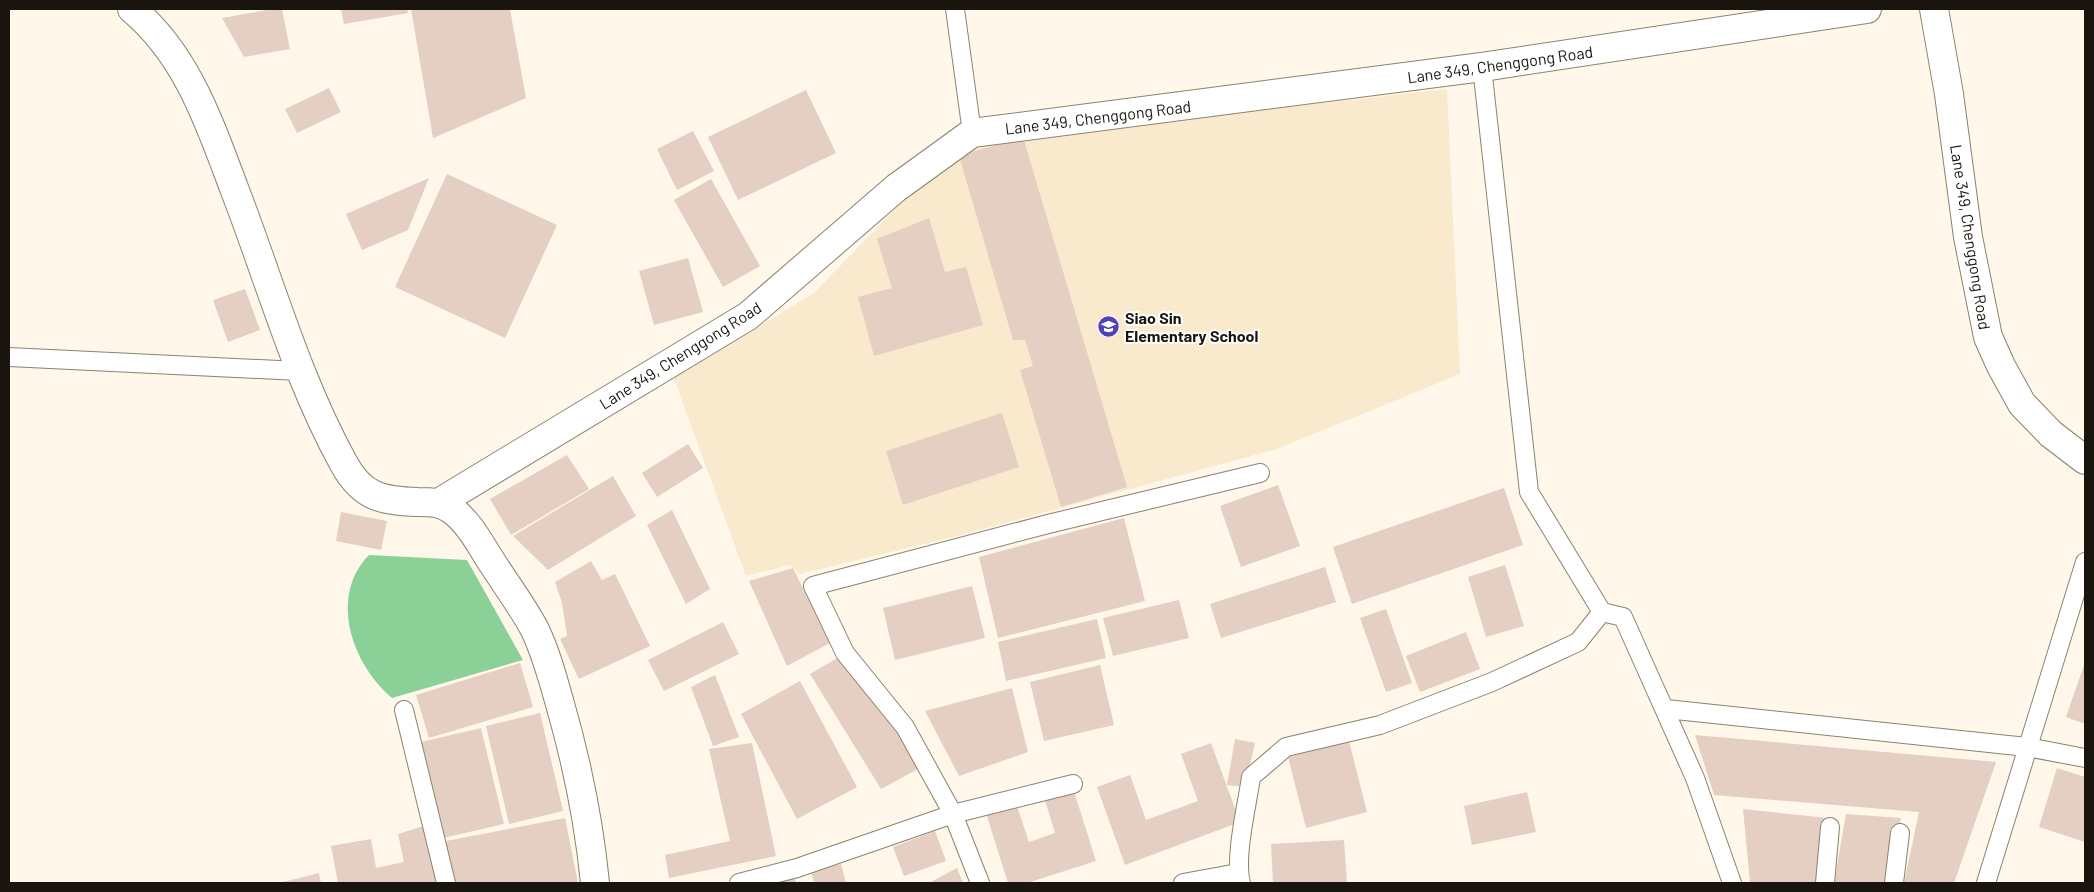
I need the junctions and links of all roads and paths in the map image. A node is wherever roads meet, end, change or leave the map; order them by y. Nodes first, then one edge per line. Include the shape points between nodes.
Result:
1 (132, 9) edge
2 (956, 9) edge
3 (1867, 9) edge
4 (1934, 9) edge
5 (1482, 67) junction
6 (972, 133) junction
7 (9, 357) edge
8 (299, 370) junction
9 (2085, 460) edge
10 (1260, 473) dead end
11 (440, 502) junction
12 (2085, 562) edge
13 (1602, 612) junction
14 (1666, 709) junction
15 (404, 710) dead end
16 (2027, 747) junction
17 (2085, 758) edge
18 (1073, 784) dead end
19 (953, 814) junction
20 (1830, 827) dead end
21 (1900, 833) dead end
22 (1240, 878) edge
23 (1725, 882) edge
24 (446, 883) edge
25 (595, 883) edge
26 (739, 883) edge
27 (980, 883) edge
28 (1184, 883) edge
29 (1825, 883) edge
30 (1894, 883) edge
31 (1986, 883) edge

1 - 8 street via 178,61 200,101 244,212
2 - 6 lane
3 - 5 street, Lane 349, Chenggong Road
4 - 9 street, Lane 349, Chenggong Road via 1968,237 1988,337 2022,404 2051,434
5 - 6 street, Lane 349, Chenggong Road
5 - 13 lane via 1529,492
6 - 11 street, Lane 349, Chenggong Road via 896,188 748,316
7 - 8 lane
8 - 11 street via 343,463 362,489 394,500
10 - 19 lane via 1048,524 813,586 845,653 905,727
11 - 25 street via 454,511 471,530 536,632 580,778
12 - 16 lane
13 - 14 lane via 1623,617
13 - 22 lane via 1578,642 1492,682 1380,725 1286,747 1251,777
14 - 16 lane
14 - 23 lane via 1695,778
15 - 24 lane
16 - 17 lane
16 - 31 lane
18 - 19 lane
19 - 26 lane via 797,868
19 - 27 lane
20 - 29 lane
21 - 30 lane
22 - 28 lane

